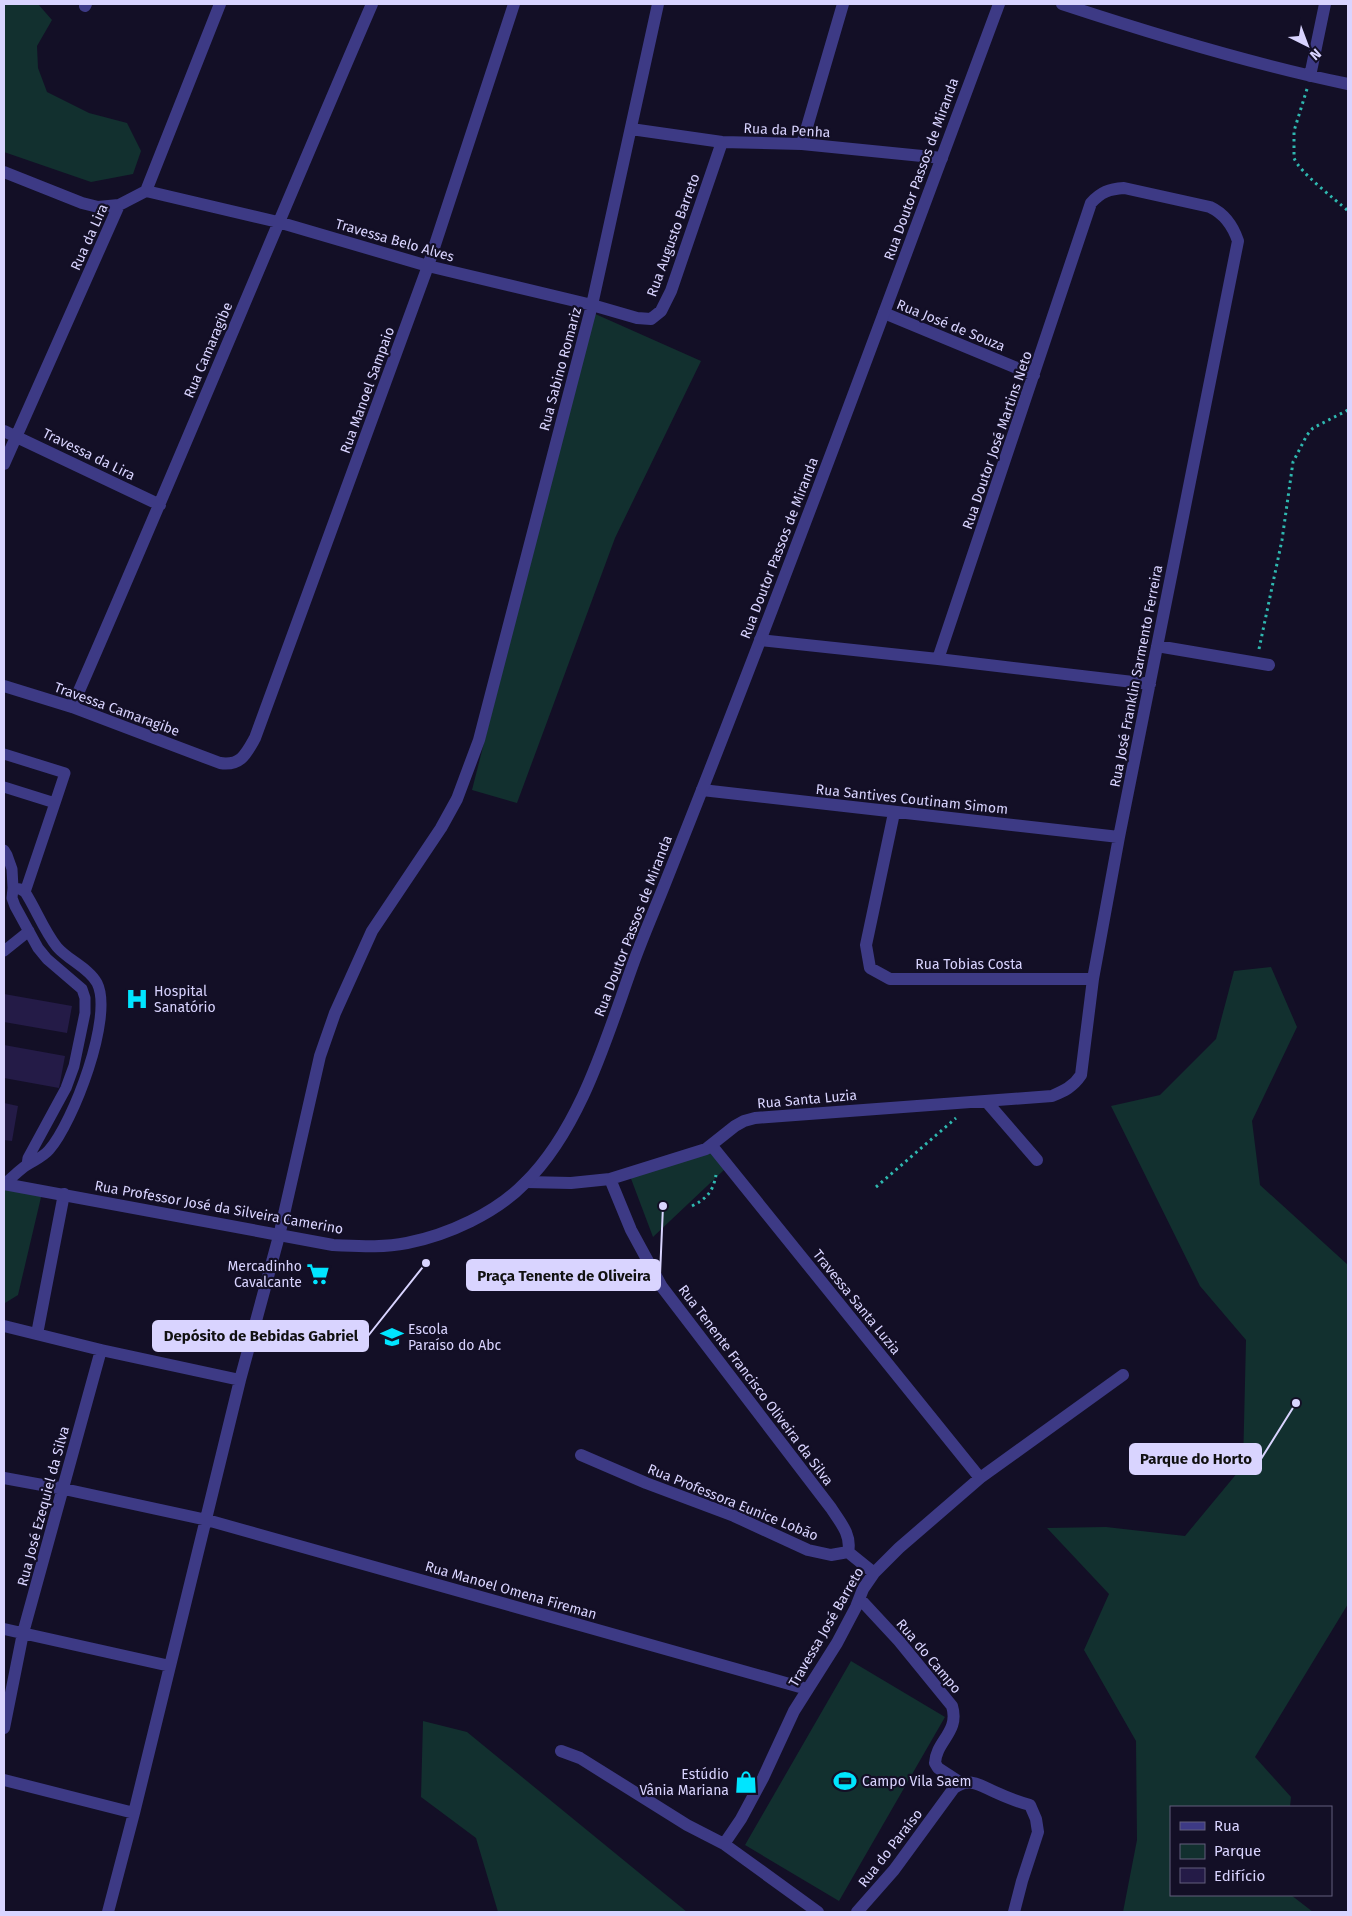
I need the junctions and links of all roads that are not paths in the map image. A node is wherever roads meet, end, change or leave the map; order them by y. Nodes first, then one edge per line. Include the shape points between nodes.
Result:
1 (220, 4) edge
2 (372, 4) edge
3 (514, 4) edge
4 (658, 4) edge
5 (843, 4) edge
6 (999, 4) edge
7 (1062, 4) edge
8 (1325, 4) edge
9 (1310, 76) junction
10 (1348, 84) edge
11 (631, 129) junction
12 (722, 142) junction
13 (802, 144) junction
14 (942, 158) junction
15 (4, 172) edge
16 (146, 191) junction
17 (119, 205) junction
18 (278, 222) junction
19 (1238, 241) joint
20 (428, 266) junction
21 (592, 305) junction
22 (884, 314) junction
23 (637, 318) joint
24 (1034, 375) junction
25 (4, 431) edge
26 (16, 436) junction
27 (4, 464) edge
28 (160, 505) junction
29 (760, 640) junction
30 (1158, 646) junction
31 (938, 659) junction
32 (1263, 664) road end
33 (1150, 684) junction
34 (4, 686) edge
35 (72, 708) junction
36 (4, 754) edge
37 (220, 763) joint
38 (4, 787) edge
39 (702, 790) junction
40 (55, 803) junction
41 (894, 813) junction
42 (1119, 837) junction
43 (4, 850) edge
44 (25, 892) junction
45 (9, 896) edge
46 (29, 931) junction
47 (4, 951) edge
48 (1093, 979) junction
49 (1044, 1097) joint
50 (579, 1101) joint
51 (981, 1101) junction
52 (715, 1150) junction
53 (1037, 1160) dead end
54 (27, 1165) junction
55 (610, 1179) junction
56 (526, 1182) junction
57 (4, 1184) edge
58 (64, 1194) junction
59 (280, 1236) junction
60 (4, 1326) edge
61 (37, 1334) junction
62 (101, 1350) junction
63 (1123, 1375) dead end
64 (240, 1380) junction
65 (581, 1455) dead end
66 (4, 1478) edge
67 (980, 1478) junction
68 (64, 1489) junction
69 (207, 1520) junction
70 (848, 1552) junction
71 (874, 1573) junction
72 (860, 1599) junction
73 (4, 1629) edge
74 (23, 1633) junction
75 (170, 1666) junction
76 (807, 1689) junction
77 (4, 1728) edge
78 (561, 1751) dead end
79 (4, 1780) edge
80 (961, 1783) junction
81 (134, 1813) junction
82 (724, 1844) junction
83 (108, 1912) edge
84 (818, 1912) edge
85 (857, 1912) edge
86 (1014, 1912) edge

1 - 16 street
2 - 18 street, Rua Camaragibe
3 - 20 street, Rua Manoel Sampaio
4 - 11 street, Rua Sabino Romariz
5 - 13 street
6 - 14 street, Rua Doutor Passos de Miranda
7 - 9 street via 1166,37
8 - 9 street
9 - 10 street
11 - 12 street, Rua da Penha
11 - 21 street, Rua Sabino Romariz
12 - 13 street, Rua da Penha
12 - 23 street, Rua Augusto Barreto via 662,311 651,319
13 - 14 street, Rua da Penha
14 - 22 street, Rua Doutor Passos de Miranda
15 - 17 street via 98,208
16 - 17 street, Rua da Lira
16 - 18 street, Travessa Belo Alves
17 - 26 street, Rua da Lira
18 - 20 street, Travessa Belo Alves
18 - 28 street, Rua Camaragibe
19 - 24 street, Rua Doutor José Martins Neto via 1226,219 1210,207 1124,188 1110,189 1099,195 1091,204
19 - 30 street, Rua José Franklin Sarmento Ferreira
20 - 21 street, Travessa Belo Alves
20 - 37 street, Rua Manoel Sampaio via 255,738 237,762
21 - 23 street, Travessa Belo Alves
21 - 59 street, Rua Sabino Romariz via 479,740 457,799 372,931 335,1013 320,1056
22 - 24 street, Rua José de Souza
22 - 29 street, Rua Doutor Passos de Miranda
24 - 31 street, Rua Doutor José Martins Neto
25 - 26 street, Travessa da Lira
26 - 27 street, Rua da Lira
26 - 28 street, Travessa da Lira
28 - 35 street, Rua Camaragibe
29 - 31 street
29 - 39 street, Rua Doutor Passos de Miranda
30 - 32 street
30 - 33 street, Rua José Franklin Sarmento Ferreira
31 - 33 street
33 - 42 street, Rua José Franklin Sarmento Ferreira
34 - 35 street, Travessa Camaragibe
35 - 37 street, Travessa Camaragibe
36 - 40 lane via 65,773
38 - 40 lane
39 - 41 street, Rua Santives Coutinam Simom
39 - 50 street, Rua Doutor Passos de Miranda via 632,966 606,1041
40 - 44 lane
41 - 42 street, Rua Santives Coutinam Simom
41 - 48 street, Rua Tobias Costa via 866,945 870,968 890,978
42 - 48 street, Rua José Franklin Sarmento Ferreira
43 - 45 lane via 12,869
44 - 45 lane
44 - 54 lane via 52,940 98,984 101,1002 89,1068 80,1093 50,1149
45 - 46 lane
46 - 47 lane
46 - 54 lane via 47,959 82,989 86,1004 74,1066 66,1088
48 - 49 street, Rua José Franklin Sarmento Ferreira via 1080,1075 1075,1084 1064,1091
49 - 51 street, Rua Santa Luzia
50 - 56 street, Rua Professor José da Silveira Camerino via 559,1138
51 - 52 street, Rua Santa Luzia via 755,1118 735,1126
51 - 53 street
52 - 55 street, Rua Santa Luzia via 670,1159
52 - 67 street, Travessa Santa Luzia
54 - 57 lane
55 - 56 street, Rua Santa Luzia via 572,1183
55 - 70 street, Rua Tenente Francisco Oliveira da Silva via 630,1230 662,1287 831,1508 845,1530 850,1544
56 - 59 street, Rua Professor José da Silveira Camerino via 484,1215 408,1243 373,1247 333,1245
57 - 58 street, Rua Professor José da Silveira Camerino
58 - 59 street, Rua Professor José da Silveira Camerino
58 - 61 street
59 - 64 street, Rua Sabino Romariz
60 - 61 street
61 - 62 street
62 - 64 street
62 - 68 street, Rua José Ezequiel da Silva
63 - 67 street, Travessa José Barreto
64 - 69 street, Rua Sabino Romariz
65 - 70 street, Rua Professora Eunice Lobão via 734,1516 808,1550 831,1555
66 - 68 street, Rua Manoel Omena Fireman
67 - 71 street, Travessa José Barreto
68 - 69 street, Rua Manoel Omena Fireman
68 - 74 street, Rua José Ezequiel da Silva
69 - 75 street, Rua Sabino Romariz
69 - 76 street, Rua Manoel Omena Fireman
70 - 71 street
71 - 72 street, Travessa José Barreto
72 - 76 street, Travessa José Barreto via 837,1643
72 - 80 street, Rua do Campo via 952,1706 953,1723 935,1763
73 - 74 street
74 - 75 street
74 - 77 street, Rua José Ezequiel da Silva
75 - 81 street, Rua Sabino Romariz
76 - 82 street, Travessa José Barreto via 763,1778
78 - 82 street via 593,1766 642,1799
79 - 81 street
80 - 85 street, Rua do Paraíso
80 - 86 street via 979,1784 1030,1805 1033,1811 1038,1832
81 - 83 street, Rua Sabino Romariz
82 - 84 street

